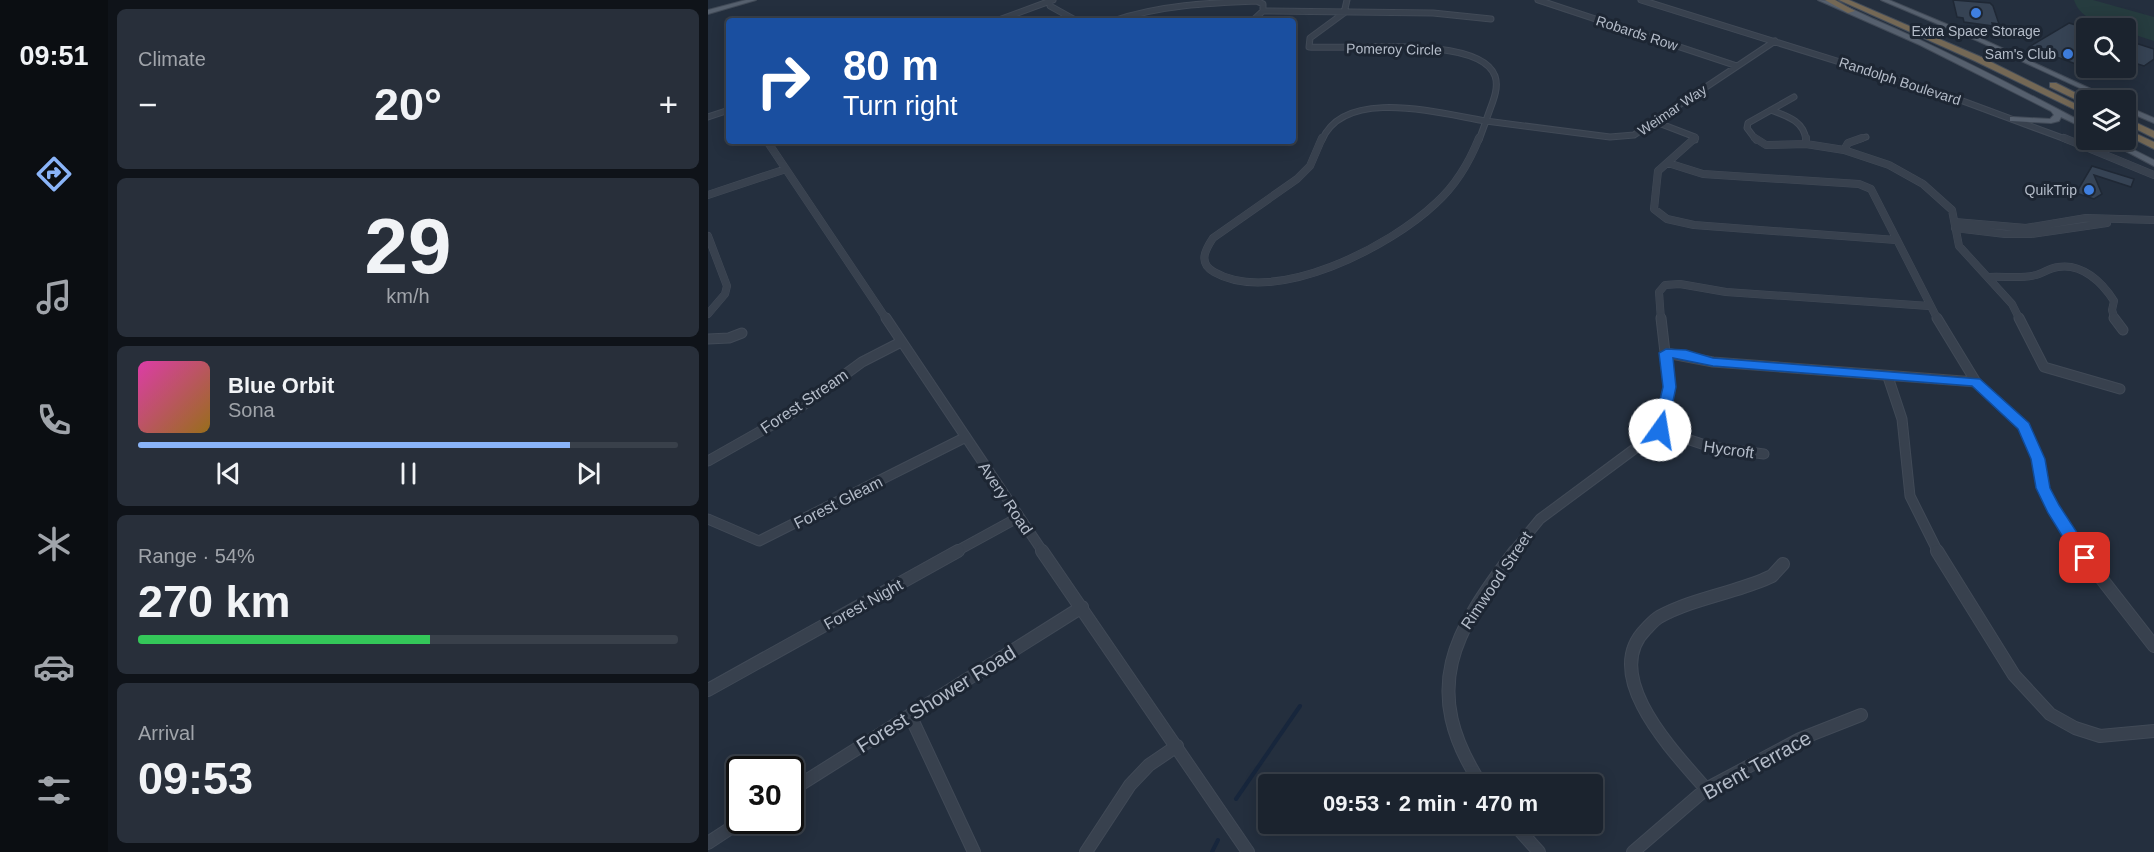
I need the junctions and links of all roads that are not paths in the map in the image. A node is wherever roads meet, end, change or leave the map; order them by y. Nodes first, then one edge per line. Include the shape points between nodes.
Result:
1 (753, 0) edge
2 (1347, 0) edge
3 (1538, 0) edge
4 (1641, 0) edge
5 (1821, 0) edge
6 (1829, 0) edge
7 (1843, 0) edge
8 (1862, 0) edge
9 (1884, 0) edge
10 (1051, 1) edge
11 (1263, 11) junction
12 (708, 12) edge
13 (1344, 13) junction
14 (1004, 18) edge
15 (1072, 18) edge
16 (1123, 18) edge
17 (1255, 18) edge
18 (1491, 19) dead end
19 (1893, 30) junction
20 (1775, 41) junction
21 (1737, 66) junction
22 (2029, 73) dead end
23 (2049, 83) dead end
24 (2089, 90) edge
25 (2076, 96) edge
26 (1794, 97) dead end
27 (2076, 107) edge
28 (1771, 110) junction
29 (2053, 110) junction
30 (726, 111) edge
31 (2136, 113) edge
32 (708, 117) edge
33 (2013, 119) junction
34 (1486, 121) junction
35 (2154, 121) edge
36 (1656, 122) junction
37 (2076, 122) edge
38 (2136, 126) edge
39 (2154, 135) edge
40 (1866, 137) dead end
41 (2136, 137) edge
42 (769, 144) edge
43 (1806, 144) junction
44 (2154, 146) edge
45 (1844, 150) junction
46 (2129, 150) edge
47 (1668, 163) junction
48 (2154, 163) edge
49 (786, 169) junction
50 (2154, 175) edge
51 (708, 195) edge
52 (2154, 220) edge
53 (1955, 225) junction
54 (2154, 226) edge
55 (709, 239) edge
56 (1896, 240) junction
57 (1989, 277) junction
58 (1929, 306) junction
59 (708, 314) edge
60 (2123, 330) dead end
61 (742, 333) dead end
62 (708, 339) edge
63 (901, 342) junction
64 (1666, 353) junction
65 (1888, 377) junction
66 (1976, 382) junction
67 (2120, 389) dead end
68 (1660, 430) junction
69 (966, 437) junction
70 (1764, 454) dead end
71 (708, 461) edge
72 (1019, 518) junction
73 (708, 519) edge
74 (1783, 564) dead end
75 (1082, 608) junction
76 (2154, 646) edge
77 (708, 690) edge
78 (910, 715) junction
79 (1861, 715) dead end
80 (2154, 731) edge
81 (1177, 746) junction
82 (1475, 774) edge
83 (804, 782) edge
84 (1706, 789) junction
85 (726, 831) edge
86 (1523, 834) edge
87 (708, 843) edge
88 (974, 852) edge
89 (1086, 852) edge
90 (1248, 852) edge
91 (1539, 852) edge
92 (1633, 852) edge

1 - 12 main road
2 - 13 street
3 - 21 street, Robards Row
4 - 20 street, Randolph Boulevard
5 - 19 main road
6 - 19 highway
7 - 27 highway
8 - 22 highway
9 - 24 main road
10 - 14 street
10 - 15 street via 1050,6
11 - 13 street
11 - 16 street via 1263,4 1257,1 1153,9
11 - 17 street
13 - 18 street via 1433,13
13 - 34 street, Pomeroy Circle via 1310,38 1309,46 1424,48 1470,55 1489,67 1497,79
19 - 29 main road
20 - 21 street, Weimar Way
20 - 33 street, Randolph Boulevard
21 - 36 street, Weimar Way
23 - 25 highway
26 - 28 street
28 - 43 street via 1803,126
28 - 43 street via 1748,123 1747,128 1760,143
29 - 33 main road via 2058,115 2051,121
29 - 37 main road
30 - 32 street
31 - 35 main road
33 - 50 street, Randolph Boulevard
34 - 34 street, Weimar Way via 1451,188 1428,212 1370,247 1314,272 1259,285 1221,277 1206,266 1207,245 1305,172 1317,154 1323,133 1334,121 1389,107
34 - 36 street, Weimar Way via 1624,138
36 - 47 street via 1695,137
38 - 39 highway
40 - 45 street via 1848,144
41 - 44 highway
42 - 49 street, Avery Road
43 - 45 street
45 - 53 street via 1889,165 1923,184 1948,205
46 - 48 main road
47 - 56 street via 1703,174 1865,186 1871,189
47 - 56 street via 1658,171 1654,203 1654,209 1667,219 1726,229
49 - 51 street
49 - 63 street, Avery Road
52 - 53 street via 2086,218 2026,228
53 - 54 street via 2021,235 2100,224
53 - 57 street via 1959,246
55 - 59 street via 727,286
56 - 58 street
57 - 60 street via 2035,275 2060,266 2079,269 2110,293 2114,321
57 - 67 street via 2021,317 2044,367
58 - 64 street via 1665,285 1659,292 1659,301
58 - 66 street
61 - 62 street
63 - 69 street, Avery Road
63 - 71 street, Forest Stream via 862,362 791,414
64 - 65 street via 1713,362
64 - 68 street via 1669,387
65 - 66 street
65 - 80 street via 1902,419 1910,496 1941,559 2014,675 2050,714 2075,728 2100,736
66 - 76 street via 2024,426 2053,509 2085,558
68 - 70 street, Hycroft via 1713,449
68 - 82 street, Rimwood Street via 1540,519 1463,626 1451,660 1448,698 1460,746
69 - 72 street, Avery Road
69 - 73 street, Forest Gleam via 759,541
72 - 75 street, Avery Road
72 - 77 street, Forest Night
74 - 84 street via 1770,576 1675,608 1648,623 1633,643 1630,665 1645,713
75 - 78 street, Forest Shower Road
75 - 81 street, Avery Road
78 - 83 street, Forest Shower Road
78 - 88 street
79 - 84 street, Brent Terrace via 1800,739
81 - 89 street via 1149,765 1130,785
81 - 90 street, Avery Road
84 - 92 street, Brent Terrace
85 - 87 street
86 - 91 street

